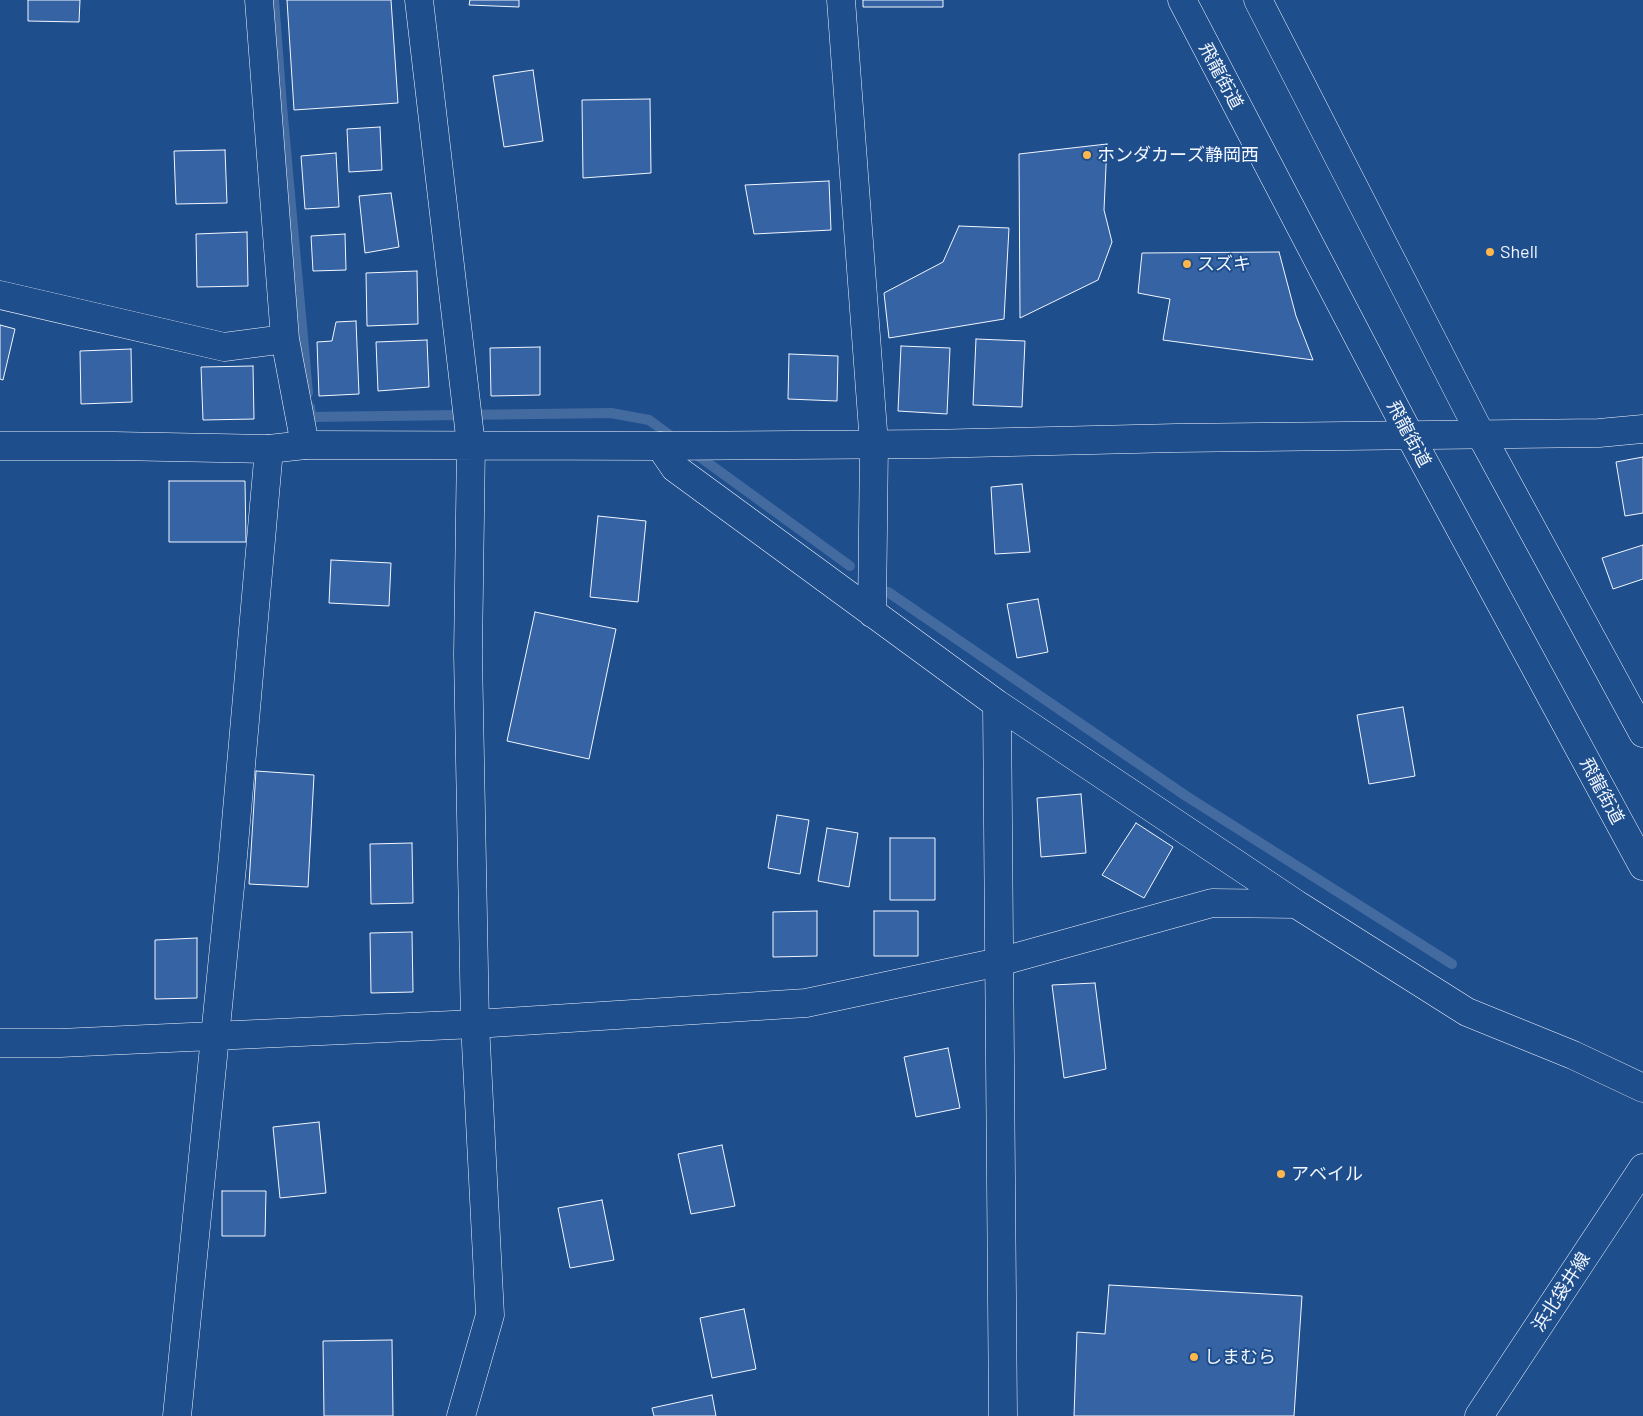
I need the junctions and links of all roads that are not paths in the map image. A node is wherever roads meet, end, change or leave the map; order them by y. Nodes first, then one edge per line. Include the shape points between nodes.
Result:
1 (259, 0) edge
2 (419, 0) edge
3 (841, 0) edge
4 (1182, 0) edge
5 (1258, 0) edge
6 (0, 295) edge
7 (285, 339) junction
8 (1643, 429) edge
9 (1481, 434) junction
10 (1410, 436) junction
11 (874, 444) junction
12 (305, 445) junction
13 (471, 445) junction
14 (0, 446) edge
15 (660, 446) junction
16 (269, 449) junction
17 (872, 613) junction
18 (997, 704) junction
19 (1643, 733) edge
20 (1643, 866) edge
21 (1296, 904) junction
22 (999, 962) junction
23 (475, 1024) junction
24 (214, 1036) junction
25 (0, 1043) edge
26 (1643, 1088) edge
27 (1643, 1168) edge
28 (177, 1416) edge
29 (461, 1416) edge
30 (1003, 1416) edge
31 (1479, 1416) edge

1 - 7 main road
2 - 13 main road
3 - 11 main road
4 - 10 main road, 飛龍街道
5 - 9 main road
6 - 7 main road via 224,347
7 - 12 main road
8 - 9 main road via 1599,433
9 - 10 main road
9 - 19 main road
10 - 11 main road
10 - 20 main road, 飛龍街道
11 - 15 main road
11 - 17 main road
12 - 13 main road
12 - 16 main road
13 - 15 main road
13 - 23 main road via 468,654
14 - 16 main road
15 - 17 main road via 675,468
16 - 24 main road
17 - 18 main road
18 - 21 main road
18 - 22 main road
21 - 22 main road via 1212,903
21 - 26 main road via 1467,1012 1573,1054
22 - 23 main road via 806,1003
22 - 30 main road
23 - 24 main road
23 - 29 main road via 490,1315
24 - 25 main road
24 - 28 main road
27 - 31 main road, 浜北袋井線

